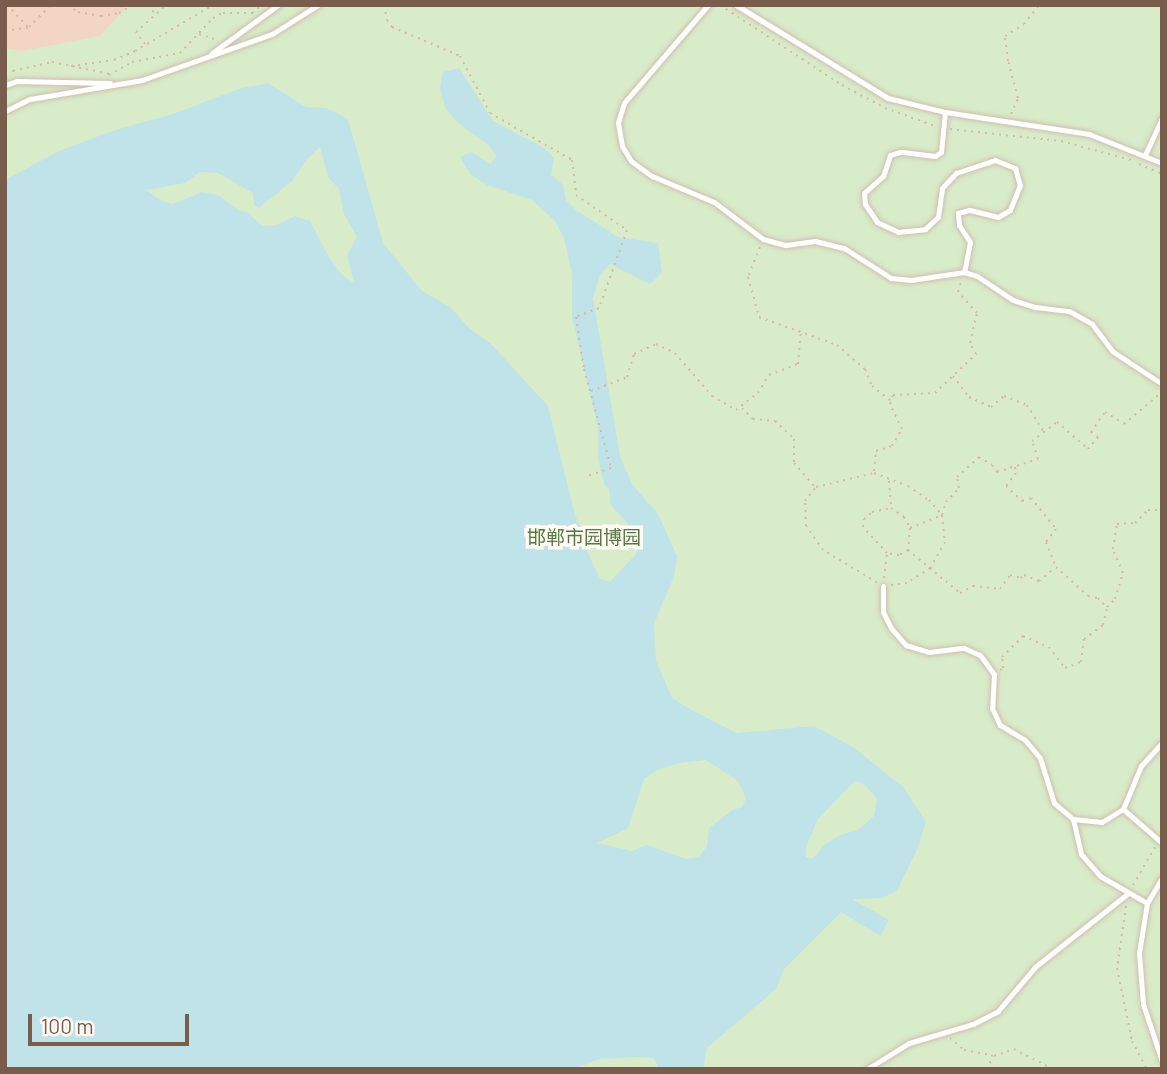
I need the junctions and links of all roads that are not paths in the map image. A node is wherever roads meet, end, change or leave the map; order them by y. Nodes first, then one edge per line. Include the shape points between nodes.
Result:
1 (278, 5) edge
2 (318, 5) edge
3 (708, 5) edge
4 (736, 5) edge
5 (207, 57) junction
6 (120, 84) junction
7 (5, 85) edge
8 (5, 111) edge
9 (945, 112) junction
10 (1162, 118) edge
11 (1145, 155) junction
12 (1162, 163) edge
13 (964, 272) junction
14 (1162, 384) edge
15 (883, 586) road end
16 (1162, 743) edge
17 (1123, 809) junction
18 (1073, 819) junction
19 (1162, 843) edge
20 (1162, 878) edge
21 (1127, 894) junction
22 (1147, 904) junction
23 (1162, 1061) edge
24 (867, 1069) edge

1 - 5 lane
2 - 5 lane via 272,34
3 - 13 lane via 625,103 618,123 622,146 631,161 652,176 714,202 763,239 786,245 815,241 844,248 891,278 911,280
4 - 9 lane via 888,98
5 - 6 lane
6 - 7 lane via 17,81
6 - 8 lane via 30,99
9 - 11 lane via 1089,134
9 - 13 lane via 941,152 935,156 890,155 883,176 864,193 865,204 877,222 898,232 925,229 938,217 942,188 956,173 995,160 1014,168 1020,185 1010,210 998,217 958,213 959,225 970,242
10 - 11 lane
11 - 12 lane
13 - 14 lane via 1013,300 1069,312 1092,324 1112,351
15 - 18 lane via 883,612 906,645 929,652 964,649 980,655 993,674 992,708 1000,725 1025,740 1040,758 1054,803
16 - 17 lane via 1141,765
17 - 18 lane via 1102,822
17 - 19 lane
18 - 21 lane via 1081,853 1100,876
20 - 22 lane
21 - 22 lane
21 - 24 lane via 1035,967 998,1011 973,1024 909,1043
22 - 23 lane via 1139,953 1143,1004

